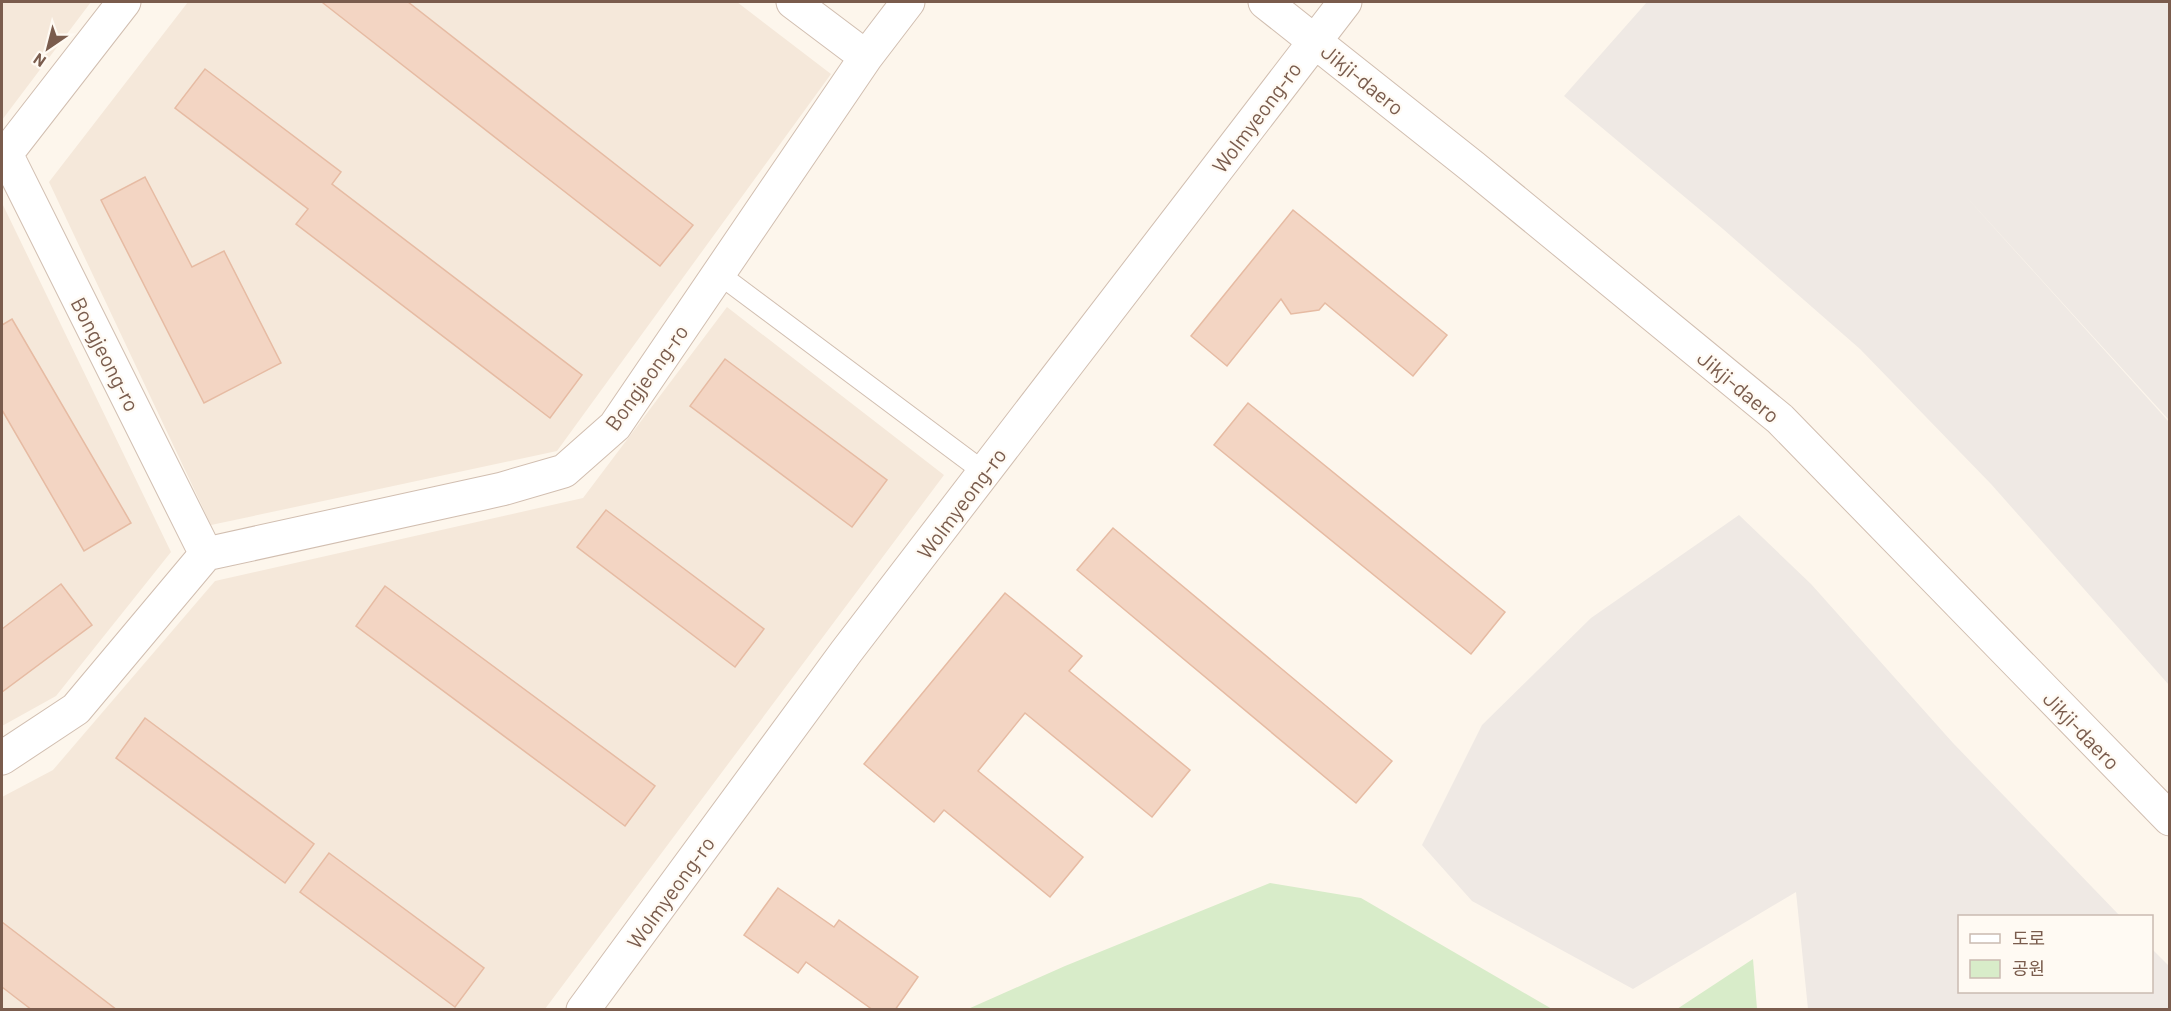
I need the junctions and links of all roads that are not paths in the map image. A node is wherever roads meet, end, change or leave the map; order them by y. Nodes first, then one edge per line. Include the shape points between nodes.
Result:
1 (124, 2) edge
2 (793, 2) edge
3 (908, 2) edge
4 (1265, 2) edge
5 (1345, 2) edge
6 (1314, 40) junction
7 (866, 57) junction
8 (4, 153) edge
9 (719, 274) junction
10 (984, 472) junction
11 (206, 554) junction
12 (2, 759) edge
13 (2169, 819) edge
14 (583, 1010) edge

1 - 8 street
2 - 7 street
3 - 7 street, Bongjeong-ro
4 - 6 street, Jikji-daero
5 - 6 street, Wolmyeong-ro
6 - 10 street, Wolmyeong-ro
6 - 13 street, Jikji-daero via 1780,419
7 - 9 street, Bongjeong-ro
8 - 11 street, Bongjeong-ro
9 - 10 lane
9 - 11 street, Bongjeong-ro via 615,426 564,471 502,489
10 - 14 street, Wolmyeong-ro via 846,652
11 - 12 street via 76,709

